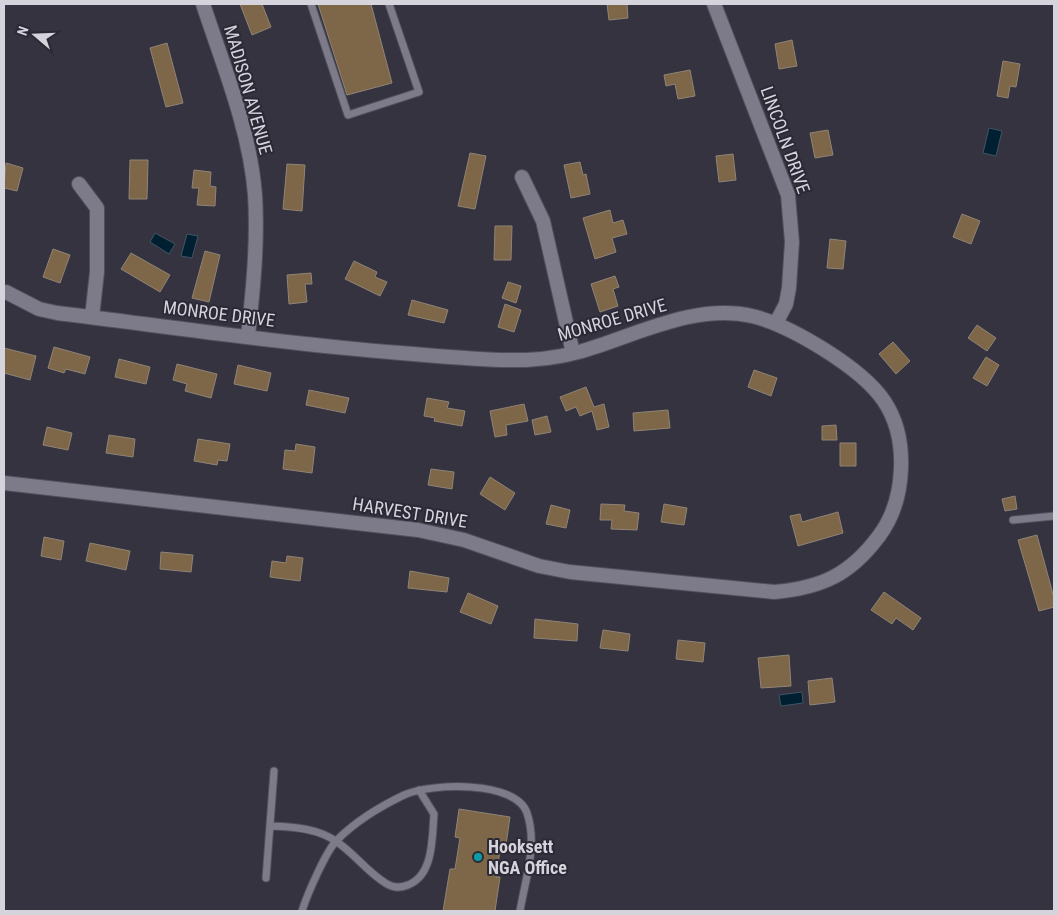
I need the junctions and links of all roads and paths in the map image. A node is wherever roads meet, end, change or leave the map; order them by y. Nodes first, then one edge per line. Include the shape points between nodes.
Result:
1 (203, 4) edge
2 (311, 4) edge
3 (389, 4) edge
4 (714, 4) edge
5 (522, 178) dead end
6 (79, 184) dead end
7 (6, 292) dead end
8 (92, 317) junction
9 (776, 323) junction
10 (248, 336) junction
11 (573, 353) junction
12 (4, 482) edge
13 (1054, 516) edge
14 (1012, 520) dead end
15 (834, 578) joint
16 (274, 771) dead end
17 (419, 790) junction
18 (271, 826) junction
19 (336, 841) junction
20 (266, 878) dead end
21 (302, 911) edge
22 (520, 911) edge

1 - 10 street, MADISON AVENUE via 244,132 255,194
2 - 3 lane via 348,115 419,92
4 - 9 street, LINCOLN DRIVE via 788,195 792,242 788,288 786,304
5 - 11 street via 543,221
6 - 8 street via 97,208 97,272
7 - 8 street, MONROE DRIVE via 39,309
8 - 10 street, MONROE DRIVE
9 - 11 street, MONROE DRIVE via 734,313 703,314
9 - 15 street, MONROE DRIVE via 837,359 862,378 884,401 897,430 901,460 898,492 888,522 859,559
10 - 11 street, MONROE DRIVE via 356,349 498,360 530,360
12 - 15 street, HARVEST DRIVE via 418,530 464,540 539,566 570,572 774,592 805,589
13 - 14 lane
16 - 18 lane
17 - 19 lane via 381,808
17 - 19 lane via 434,814 425,870 416,882 401,888 387,885
17 - 22 lane via 477,788 504,793 520,801 527,813 532,844
18 - 19 lane via 300,828
18 - 20 lane
19 - 21 lane

